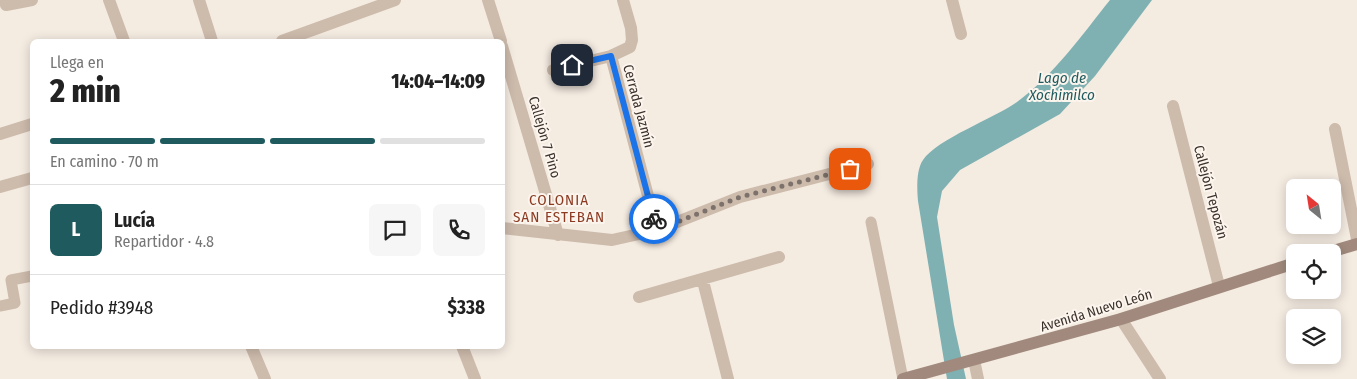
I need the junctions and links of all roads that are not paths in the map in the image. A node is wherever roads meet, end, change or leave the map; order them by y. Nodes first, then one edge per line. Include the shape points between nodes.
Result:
1 (32, 0) edge
2 (109, 0) edge
3 (199, 0) edge
4 (395, 0) edge
5 (488, 0) edge
6 (623, 0) edge
7 (952, 0) edge
8 (4, 4) edge
9 (961, 34) dead end
10 (123, 39) edge
11 (211, 39) edge
12 (288, 39) edge
13 (500, 39) edge
14 (505, 56) edge
15 (611, 56) junction
16 (553, 70) dead end
17 (1173, 106) dead end
18 (30, 125) edge
19 (1335, 129) dead end
20 (0, 134) edge
21 (868, 164) dead end
22 (30, 179) edge
23 (0, 187) edge
24 (871, 222) dead end
25 (505, 228) edge
26 (657, 230) junction
27 (558, 235) junction
28 (1357, 239) edge
29 (1357, 244) edge
30 (1341, 249) edge
31 (779, 257) dead end
32 (1286, 266) edge
33 (30, 276) edge
34 (703, 280) junction
35 (1220, 286) junction
36 (639, 297) dead end
37 (0, 306) edge
38 (1121, 319) junction
39 (252, 349) edge
40 (463, 349) edge
41 (973, 361) junction
42 (265, 379) edge
43 (475, 379) edge
44 (728, 379) edge
45 (903, 379) edge
46 (978, 379) edge
47 (1160, 379) edge

1 - 8 street
2 - 10 street
3 - 11 street
4 - 12 street
5 - 13 street
6 - 15 street, Cerrada Jazmín via 632,40 630,47
7 - 9 street
14 - 27 street, Callejón 7 Pino
15 - 16 street
15 - 26 street, Cerrada Jazmín
17 - 35 street, Callejón Tepozán
18 - 20 street
19 - 28 street
21 - 26 street via 740,197
22 - 23 street
24 - 45 lane
25 - 27 street
26 - 27 street via 612,240
29 - 30 street
31 - 34 street
32 - 35 street, Avenida Nuevo León
33 - 37 lane via 11,280 15,303
34 - 36 street
34 - 44 street
35 - 38 street, Avenida Nuevo León
38 - 41 street, Avenida Nuevo León
38 - 47 street
39 - 42 street
40 - 43 street
41 - 45 street, Avenida Nuevo León
41 - 46 street

